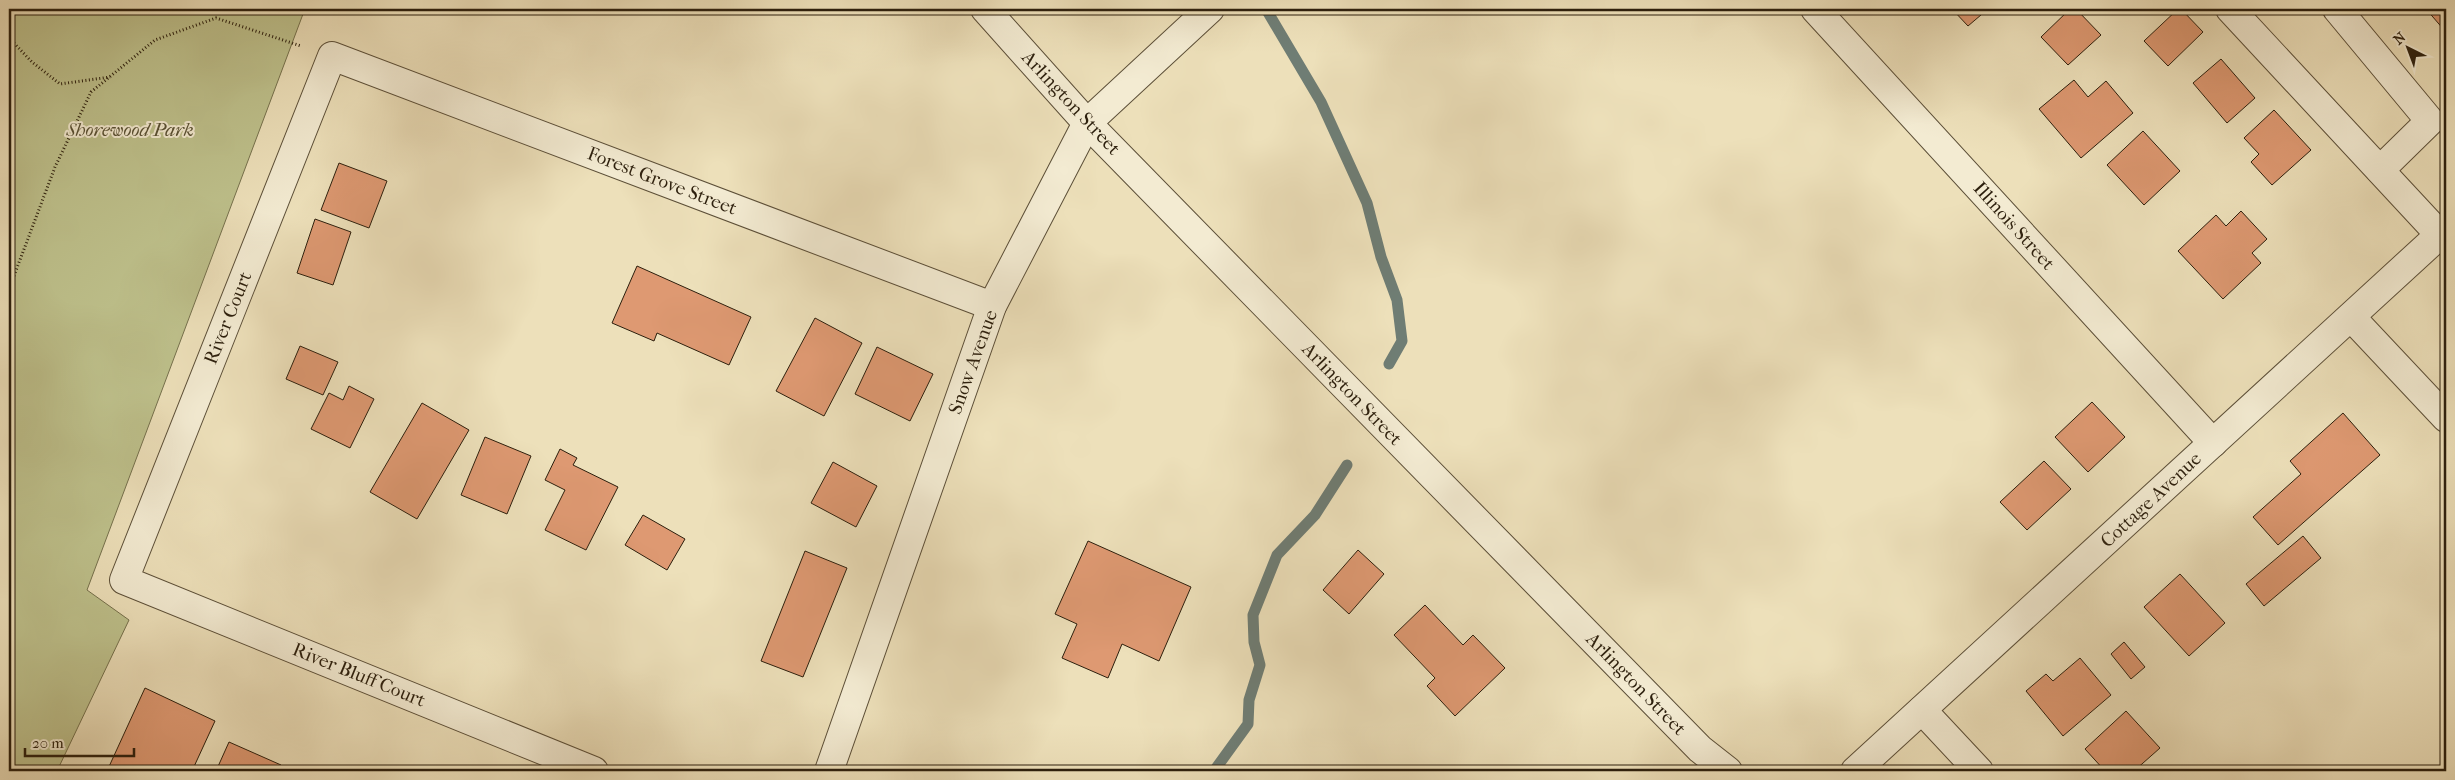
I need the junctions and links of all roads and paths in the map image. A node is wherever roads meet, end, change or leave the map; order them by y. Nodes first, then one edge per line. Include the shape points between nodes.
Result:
1 (985, 9) edge
2 (1210, 9) edge
3 (1815, 9) edge
4 (2230, 9) edge
5 (2337, 9) edge
6 (9, 38) edge
7 (332, 56) junction
8 (110, 77) junction
9 (1087, 123) junction
10 (2438, 126) edge
11 (2380, 170) junction
12 (2443, 232) edge
13 (9, 290) edge
14 (992, 306) junction
15 (2350, 317) junction
16 (2446, 418) edge
17 (2213, 443) junction
18 (124, 580) joint
19 (1922, 710) junction
20 (594, 771) edge
21 (829, 771) edge
22 (1728, 771) edge
23 (1855, 771) edge
24 (1979, 771) edge

1 - 9 street, Arlington Street
2 - 9 street, Snow Avenue
3 - 17 street, Illinois Street
4 - 11 street
5 - 10 street
6 - 8 path via 60,84
7 - 8 path via 216,18 155,40
7 - 14 street, Forest Grove Street
7 - 18 street, River Court
8 - 13 path via 91,92 55,166
9 - 14 street, Snow Avenue
9 - 22 street, Arlington Street via 1700,749
10 - 11 street
11 - 12 street
12 - 15 street, Cottage Avenue
14 - 21 street, Snow Avenue
15 - 16 street
15 - 17 street, Cottage Avenue
17 - 19 street, Cottage Avenue
18 - 20 street, River Bluff Court
19 - 23 street, Cottage Avenue
19 - 24 street

